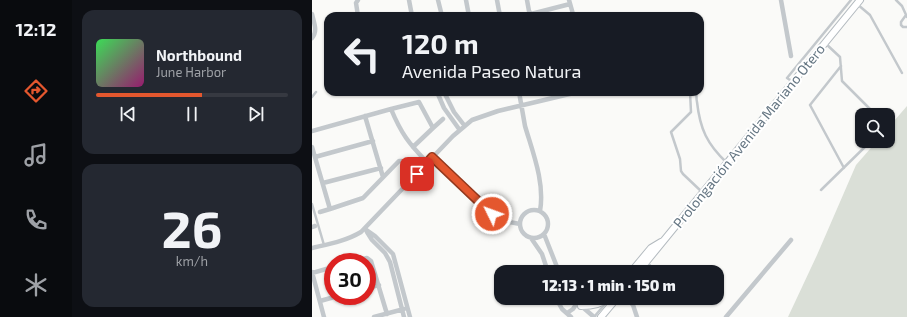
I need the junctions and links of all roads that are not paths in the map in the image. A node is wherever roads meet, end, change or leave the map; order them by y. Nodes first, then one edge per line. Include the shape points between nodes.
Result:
1 (358, 0) edge
2 (409, 0) edge
3 (438, 0) edge
4 (466, 0) edge
5 (497, 0) edge
6 (527, 0) edge
7 (781, 0) edge
8 (896, 0) edge
9 (856, 1) edge
10 (570, 2) edge
11 (357, 12) edge
12 (411, 12) edge
13 (441, 12) edge
14 (468, 12) edge
15 (499, 12) edge
16 (530, 12) edge
17 (538, 12) edge
18 (572, 12) edge
19 (312, 14) edge
20 (906, 16) edge
21 (907, 27) edge
22 (312, 38) edge
23 (825, 43) junction
24 (791, 56) dead end
25 (841, 66) junction
26 (902, 73) dead end
27 (793, 82) junction
28 (316, 92) dead end
29 (438, 96) edge
30 (447, 96) edge
31 (520, 96) edge
32 (562, 96) edge
33 (690, 96) edge
34 (696, 96) edge
35 (312, 97) edge
36 (522, 106) junction
37 (869, 108) edge
38 (391, 109) junction
39 (365, 116) junction
40 (442, 119) dead end
41 (464, 125) junction
42 (432, 128) junction
43 (459, 129) junction
44 (312, 131) edge
45 (373, 141) junction
46 (312, 147) edge
47 (413, 147) junction
48 (864, 148) edge
49 (315, 157) junction
50 (432, 157) junction
51 (427, 162) junction
52 (727, 163) junction
53 (381, 168) junction
54 (844, 168) junction
55 (417, 174) junction
56 (384, 177) junction
57 (323, 183) junction
58 (820, 190) dead end
59 (703, 193) junction
60 (312, 204) edge
61 (330, 209) junction
62 (540, 211) junction
63 (320, 212) dead end
64 (520, 224) junction
65 (365, 229) junction
66 (544, 234) junction
67 (667, 237) junction
68 (531, 238) junction
69 (791, 240) dead end
70 (324, 246) junction
71 (312, 248) edge
72 (647, 262) junction
73 (546, 265) edge
74 (558, 265) edge
75 (637, 265) edge
76 (644, 265) edge
77 (650, 265) edge
78 (324, 269) edge
79 (312, 272) edge
80 (376, 276) edge
81 (379, 285) junction
82 (376, 286) edge
83 (324, 300) edge
84 (320, 301) junction
85 (560, 305) edge
86 (579, 305) joint
87 (603, 305) edge
88 (611, 305) edge
89 (633, 305) edge
90 (408, 308) junction
91 (402, 310) junction
92 (567, 313) junction
93 (387, 314) junction
94 (324, 317) edge
95 (374, 317) edge
96 (404, 317) edge
97 (410, 317) edge
98 (571, 317) edge
99 (594, 317) edge
100 (602, 317) edge
101 (637, 317) edge
102 (726, 317) edge

1 - 11 street
2 - 12 street
3 - 13 street
4 - 14 street
5 - 15 street
6 - 16 street
7 - 24 street
8 - 20 lane
9 - 23 street, Prolongación Avenida Mariano Otero
9 - 26 lane via 870,15
9 - 27 lane via 787,78
10 - 17 street
10 - 18 street
19 - 22 street via 316,34
20 - 21 lane via 901,25
23 - 25 lane via 840,56
23 - 27 street, Prolongación Avenida Mariano Otero
25 - 37 lane via 842,81
25 - 54 lane via 810,105
27 - 52 street, Prolongación Avenida Mariano Otero
28 - 35 lane
29 - 43 street
30 - 41 street
31 - 36 street
32 - 36 street
33 - 59 lane via 692,112 674,129 672,135 681,171
34 - 52 lane via 702,129 712,148
36 - 41 street via 483,115
36 - 62 street via 540,182
38 - 39 street
38 - 42 street via 419,102
38 - 47 street
39 - 44 street
39 - 45 street
40 - 42 street
41 - 43 street
42 - 47 street
43 - 50 street
45 - 49 street
45 - 53 street
46 - 49 street
47 - 51 street
48 - 54 lane
49 - 57 street
50 - 51 street
50 - 64 street via 486,210 504,221
51 - 55 street
52 - 59 street, Prolongación Avenida Mariano Otero
53 - 56 street
53 - 57 street
54 - 58 lane
55 - 56 street via 401,160
55 - 65 street
56 - 61 street via 360,200
57 - 61 street
59 - 67 street, Prolongación Avenida Mariano Otero
60 - 70 lane
61 - 63 street
62 - 64 street via 527,212 521,218
62 - 66 street via 548,220 548,229
64 - 68 street via 524,234
65 - 70 street via 353,237
65 - 90 street via 393,254
65 - 91 street via 390,262
66 - 68 street
66 - 74 street
67 - 72 street, Prolongación Avenida Mariano Otero
67 - 75 street via 651,248
68 - 73 street
69 - 102 street
70 - 71 street
72 - 76 street, Prolongación Avenida Mariano Otero
72 - 77 lane
78 - 79 street
79 - 84 street
80 - 81 street
81 - 82 street
81 - 93 street
83 - 84 street
84 - 94 street
85 - 92 street
86 - 92 street
86 - 99 street
87 - 99 lane
88 - 100 street
89 - 101 street
90 - 91 street
90 - 97 street
91 - 93 street
91 - 96 street
92 - 98 street
93 - 95 street

